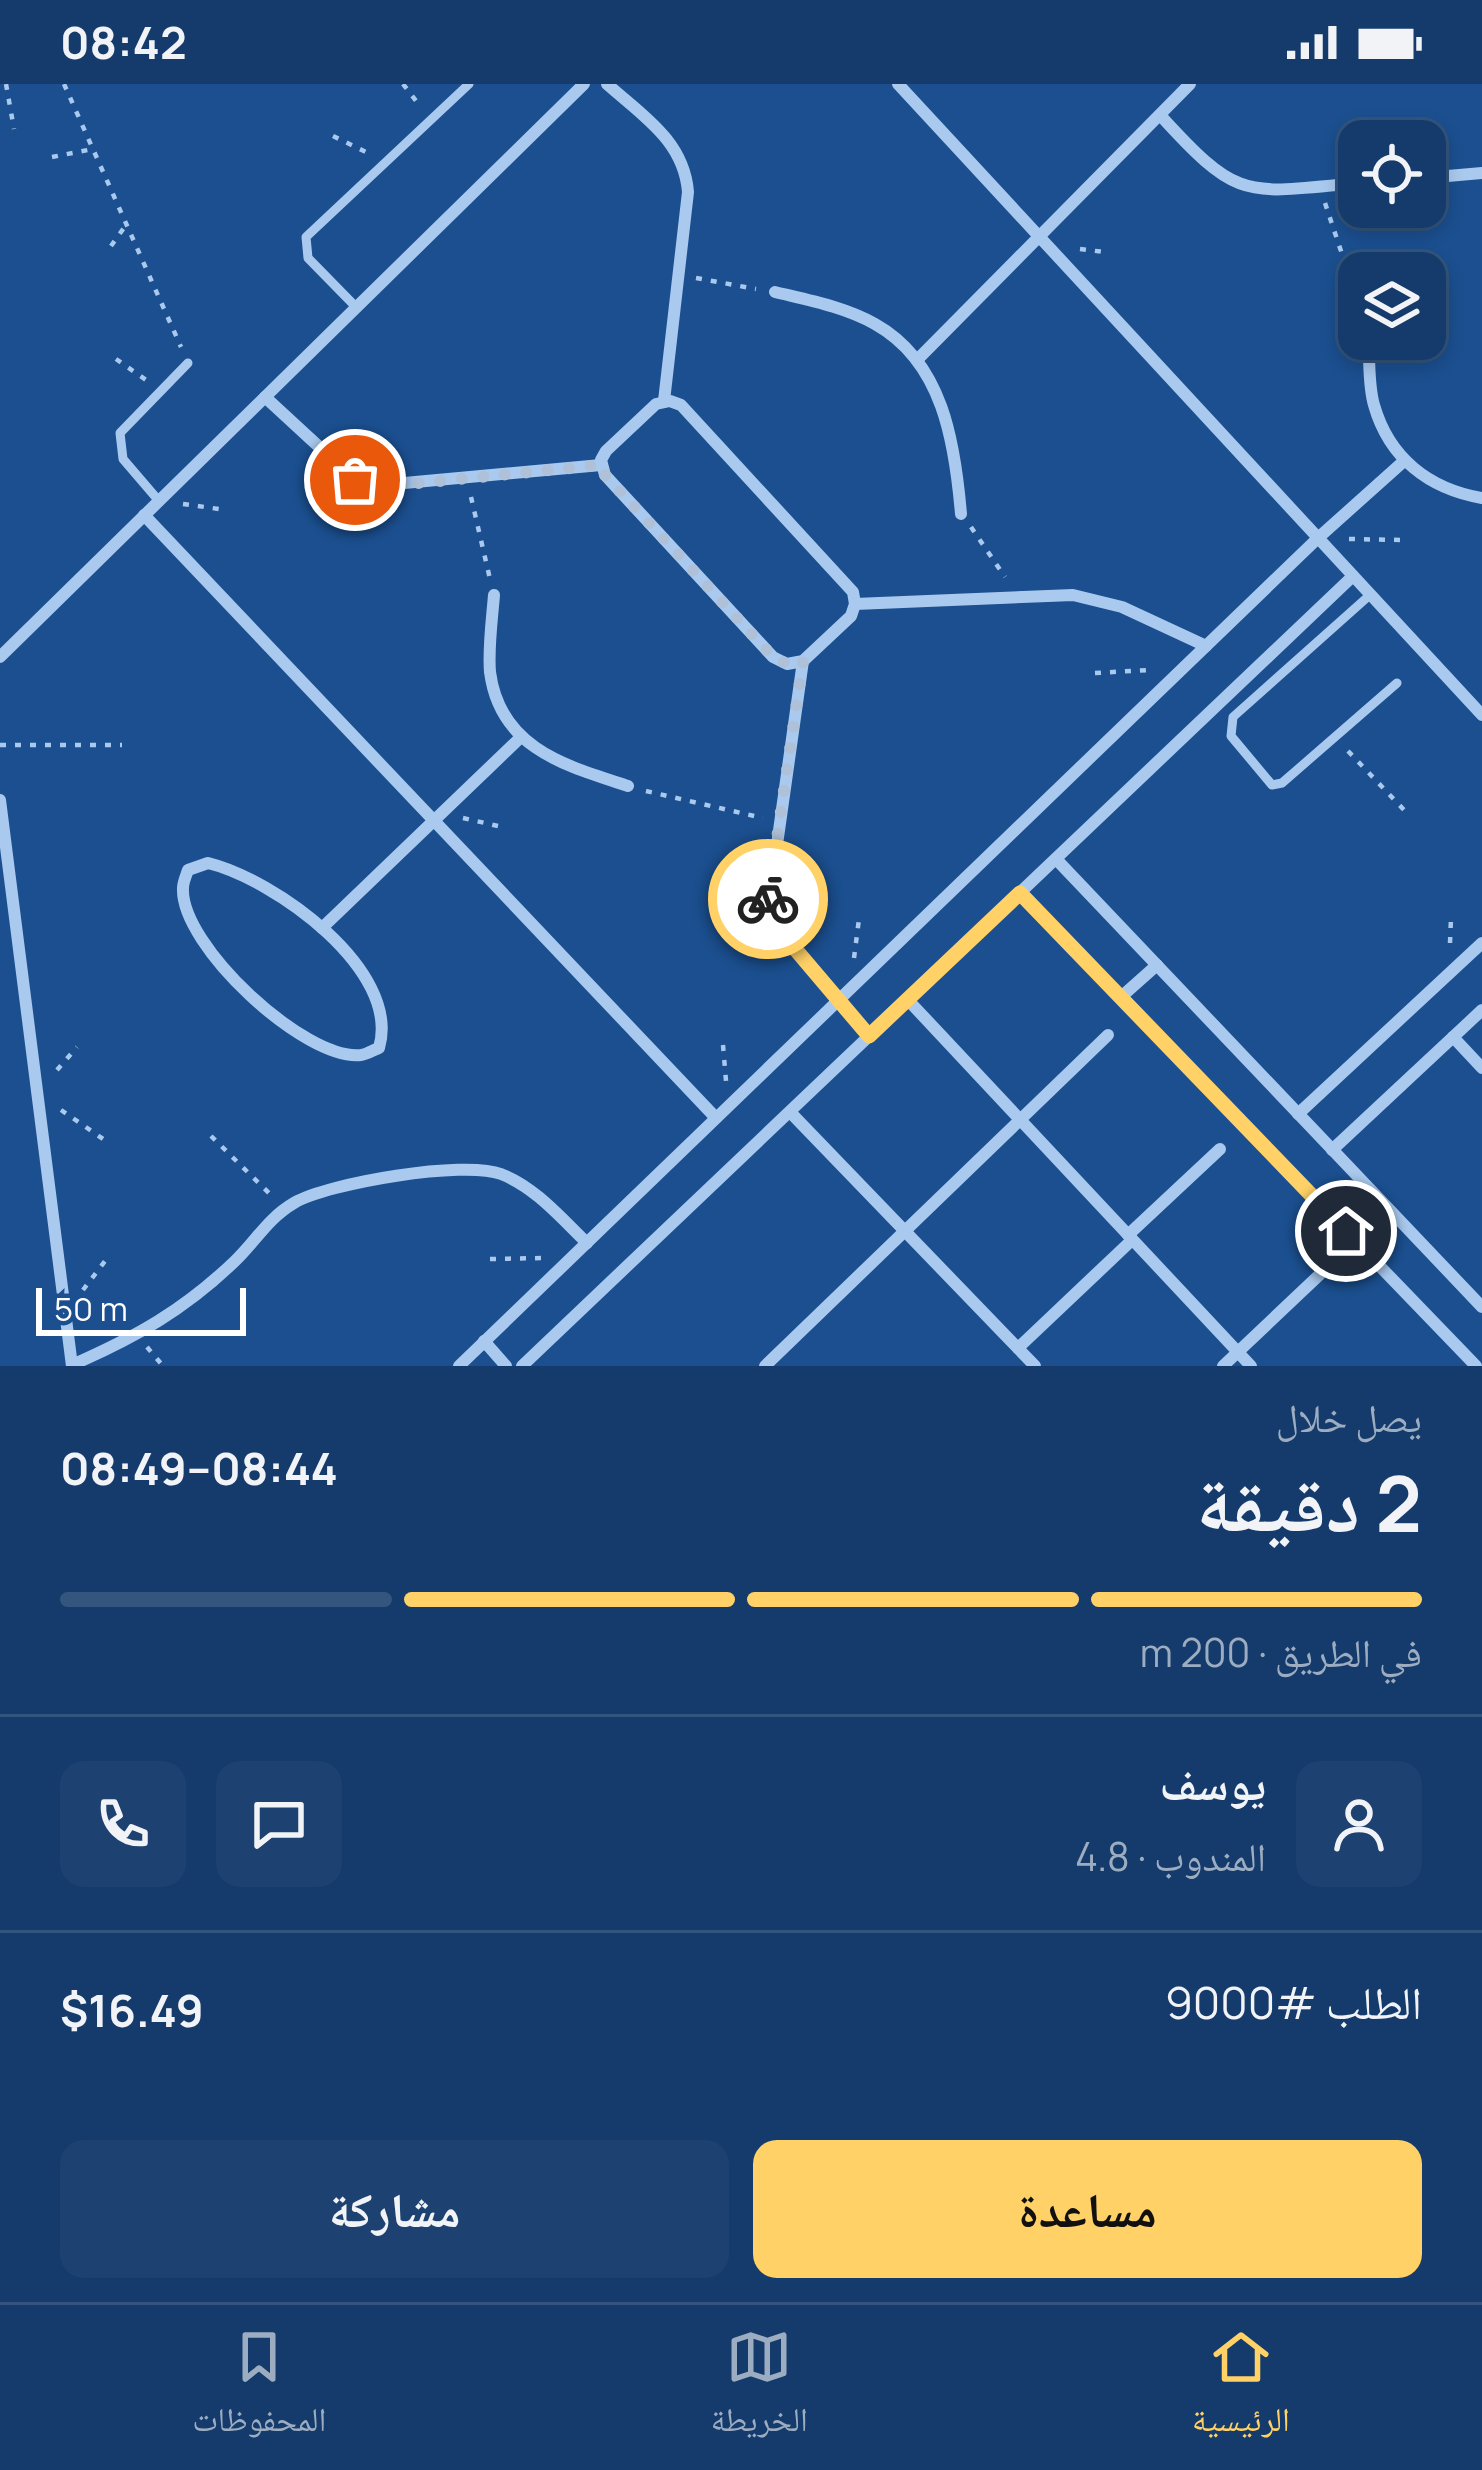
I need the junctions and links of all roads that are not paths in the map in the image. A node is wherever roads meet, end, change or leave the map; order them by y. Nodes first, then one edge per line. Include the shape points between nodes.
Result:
1 (470, 84) edge
2 (562, 84) edge
3 (584, 84) edge
4 (607, 84) edge
5 (898, 84) edge
6 (1190, 84) edge
7 (572, 96) junction
8 (1160, 115) junction
9 (1482, 173) edge
10 (1446, 176) edge
11 (1338, 185) edge
12 (1040, 236) junction
13 (775, 292) road end
14 (356, 307) junction
15 (917, 360) junction
16 (1369, 360) edge
17 (188, 363) road end
18 (265, 397) junction
19 (664, 401) junction
20 (1404, 461) junction
21 (601, 465) junction
22 (1482, 498) edge
23 (159, 501) junction
24 (962, 514) road end
25 (144, 515) junction
26 (1318, 538) junction
27 (1353, 576) junction
28 (1371, 594) junction
29 (494, 595) road end
30 (855, 604) junction
31 (1206, 646) junction
32 (0, 657) edge
33 (803, 661) junction
34 (1396, 682) dead end
35 (1482, 715) edge
36 (521, 737) junction
37 (628, 787) road end
38 (0, 800) edge
39 (438, 817) junction
40 (1056, 859) junction
41 (1020, 893) junction
42 (322, 928) junction
43 (1482, 943) edge
44 (1156, 965) junction
45 (1121, 997) junction
46 (908, 1000) junction
47 (838, 1001) junction
48 (1482, 1010) edge
49 (1108, 1035) dead end
50 (869, 1036) junction
51 (1453, 1037) junction
52 (1482, 1068) edge
53 (790, 1112) junction
54 (1298, 1114) junction
55 (716, 1118) junction
56 (1020, 1120) junction
57 (1220, 1149) dead end
58 (1332, 1150) junction
59 (905, 1231) junction
60 (1130, 1237) junction
61 (587, 1243) junction
62 (1334, 1262) dead end
63 (1482, 1307) edge
64 (484, 1341) junction
65 (1018, 1348) junction
66 (1238, 1352) junction
67 (1482, 1359) edge
68 (775, 1363) edge
69 (72, 1365) edge
70 (459, 1366) edge
71 (506, 1366) edge
72 (522, 1366) edge
73 (1035, 1366) edge
74 (1222, 1366) edge
75 (1250, 1366) edge
76 (1475, 1366) edge

1 - 14 lane via 306,237 308,258
2 - 7 lane
3 - 7 street
4 - 19 street via 664,134 686,170
5 - 12 street
6 - 8 street
7 - 14 street
8 - 11 street via 1230,182 1259,192
8 - 12 street
9 - 10 street
12 - 15 street
12 - 26 street
13 - 15 street via 877,325
14 - 18 street
15 - 24 street via 943,406
16 - 20 street via 1372,401
17 - 23 lane via 124,425 119,442 123,459
18 - 21 street via 355,480 372,486
18 - 23 street
19 - 21 street via 606,451
19 - 30 street via 681,405 849,587
20 - 22 street via 1428,481
20 - 26 street
21 - 33 street via 773,657
23 - 25 street
25 - 32 street
25 - 39 street
26 - 27 street
26 - 31 street
27 - 28 street
27 - 40 street
28 - 34 lane via 1233,717 1230,730 1272,785 1291,778
28 - 35 street
29 - 36 street via 490,673
30 - 31 street via 1073,595
30 - 33 street
31 - 47 street
33 - 47 street via 768,908
36 - 37 street via 550,760
36 - 39 street
38 - 69 street
39 - 42 street
39 - 55 street
40 - 41 street
40 - 44 street
41 - 45 street
41 - 46 street
42 - 42 street via 240,871 208,863 188,870 182,891 192,922 250,995 328,1048 359,1055 379,1048 385,1028 375,997
43 - 54 street
44 - 45 street
44 - 54 street
45 - 76 street
46 - 50 street
46 - 56 street
47 - 50 street
47 - 55 street
48 - 51 street
49 - 56 street
50 - 53 street
51 - 52 street
51 - 58 street
53 - 59 street
53 - 72 street
54 - 58 street
55 - 61 street
56 - 59 street
56 - 60 street
57 - 60 street
58 - 63 street
59 - 65 street
59 - 68 street
60 - 65 street
60 - 66 street
61 - 64 street
61 - 69 street via 524,1185 498,1173 470,1168 328,1187 285,1209 189,1302
62 - 66 street
64 - 70 street
64 - 71 street
65 - 73 street
66 - 74 street
66 - 75 street
67 - 76 street

